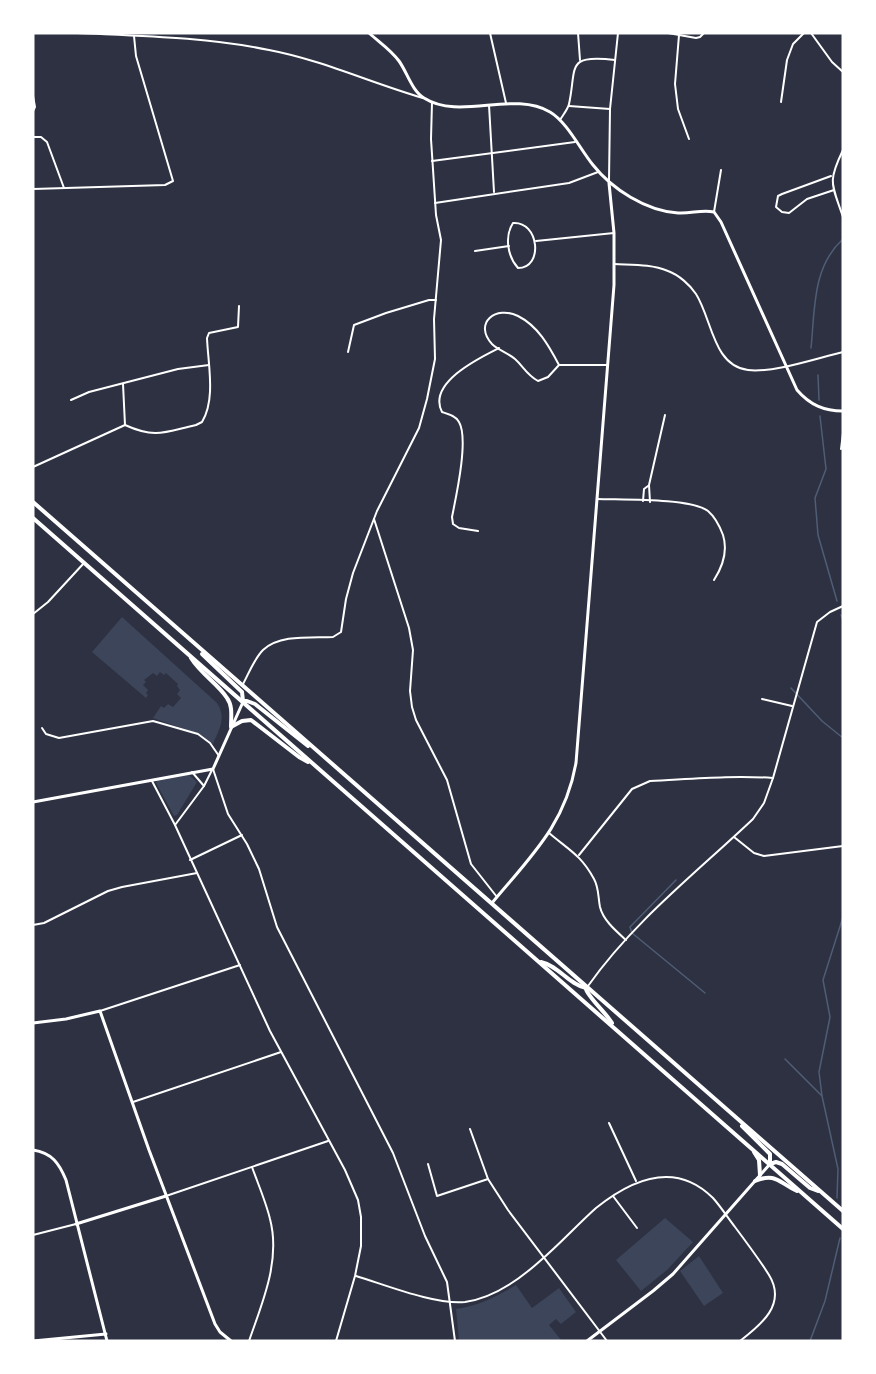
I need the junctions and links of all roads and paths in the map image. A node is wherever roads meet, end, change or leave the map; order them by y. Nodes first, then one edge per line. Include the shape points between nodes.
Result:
1 (77, 33) edge
2 (369, 33) edge
3 (490, 33) edge
4 (578, 33) edge
5 (618, 33) edge
6 (668, 33) edge
7 (804, 33) edge
8 (811, 33) edge
9 (704, 34) edge
10 (679, 35) junction
11 (134, 36) junction
12 (616, 60) junction
13 (581, 61) junction
14 (843, 72) edge
15 (33, 96) edge
16 (423, 98) junction
17 (432, 102) junction
18 (781, 102) dead end
19 (506, 104) junction
20 (489, 105) junction
21 (569, 106) junction
22 (610, 109) junction
23 (33, 111) edge
24 (560, 120) junction
25 (33, 137) edge
26 (689, 139) dead end
27 (575, 142) junction
28 (843, 150) edge
29 (492, 153) junction
30 (432, 161) junction
31 (721, 170) dead end
32 (598, 172) junction
33 (831, 176) junction
34 (609, 183) junction
35 (64, 188) junction
36 (33, 189) edge
37 (834, 190) junction
38 (494, 194) junction
39 (435, 202) junction
40 (714, 212) junction
41 (843, 217) edge
42 (614, 233) junction
43 (536, 242) junction
44 (508, 246) junction
45 (475, 250) dead end
46 (614, 264) junction
47 (436, 300) junction
48 (238, 306) dead end
49 (499, 348) junction
50 (348, 352) dead end
51 (843, 352) edge
52 (607, 364) junction
53 (208, 365) junction
54 (559, 365) junction
55 (786, 366) junction
56 (123, 384) junction
57 (71, 400) dead end
58 (843, 411) edge
59 (665, 415) dead end
60 (125, 425) junction
61 (843, 436) edge
62 (841, 449) dead end
63 (33, 467) edge
64 (649, 485) junction
65 (597, 499) junction
66 (643, 501) junction
67 (33, 502) edge
68 (650, 502) junction
69 (33, 518) edge
70 (374, 519) junction
71 (478, 531) dead end
72 (84, 563) junction
73 (714, 580) dead end
74 (843, 606) edge
75 (33, 614) edge
76 (200, 650) junction
77 (187, 652) junction
78 (242, 687) junction
79 (762, 699) dead end
80 (243, 702) junction
81 (792, 706) junction
82 (231, 727) junction
83 (42, 728) dead end
84 (315, 749) junction
85 (219, 756) junction
86 (314, 765) junction
87 (213, 768) junction
88 (192, 772) junction
89 (772, 778) junction
90 (151, 780) junction
91 (204, 786) junction
92 (33, 802) edge
93 (176, 825) junction
94 (549, 833) junction
95 (242, 836) junction
96 (734, 837) junction
97 (843, 846) edge
98 (579, 855) junction
99 (190, 860) junction
100 (197, 873) junction
101 (497, 897) junction
102 (491, 904) junction
103 (33, 925) edge
104 (626, 940) junction
105 (539, 962) junction
106 (240, 965) junction
107 (586, 988) junction
108 (100, 1011) junction
109 (33, 1023) edge
110 (614, 1028) junction
111 (281, 1052) junction
112 (132, 1102) junction
113 (738, 1120) junction
114 (609, 1124) dead end
115 (470, 1130) dead end
116 (329, 1141) junction
117 (752, 1149) junction
118 (33, 1150) edge
119 (428, 1164) dead end
120 (770, 1164) junction
121 (252, 1167) junction
122 (760, 1175) junction
123 (488, 1179) junction
124 (636, 1181) junction
125 (755, 1181) junction
126 (821, 1192) junction
127 (802, 1193) junction
128 (166, 1196) junction
129 (613, 1196) junction
130 (843, 1211) edge
131 (725, 1215) junction
132 (76, 1224) junction
133 (637, 1228) dead end
134 (843, 1229) edge
135 (33, 1235) edge
136 (544, 1258) junction
137 (355, 1276) junction
138 (451, 1302) junction
139 (599, 1331) junction
140 (105, 1334) junction
141 (33, 1341) edge
142 (107, 1341) edge
143 (231, 1341) edge
144 (249, 1341) edge
145 (336, 1341) edge
146 (455, 1341) edge
147 (587, 1341) edge
148 (606, 1341) edge
149 (740, 1341) edge

1 - 11 street
2 - 16 street via 394,55
3 - 19 street
4 - 13 street
5 - 12 street
6 - 10 street
7 - 18 street via 793,44 787,60
8 - 14 street
9 - 10 street via 696,38
10 - 26 street via 675,84 678,109
11 - 16 street via 270,50
11 - 35 street via 136,56 172,181 165,185
12 - 13 street
12 - 22 street
13 - 21 street via 572,74
15 - 23 street
16 - 17 street
17 - 20 street
17 - 30 street
19 - 20 street
19 - 24 street via 532,105
20 - 29 street
21 - 22 street
21 - 24 street
22 - 34 street
24 - 27 street
25 - 35 street via 47,142
27 - 29 street
27 - 32 street
28 - 33 street
29 - 30 street
29 - 38 street
30 - 39 street
31 - 40 street
32 - 34 street
32 - 38 street via 569,183
33 - 37 street
33 - 37 street via 778,196 776,207 789,213 807,199
34 - 40 street via 663,210
34 - 42 street
35 - 36 street
37 - 41 street
38 - 39 street
39 - 47 street via 441,240
40 - 55 street
42 - 43 street
42 - 46 street
43 - 44 street via 525,226 513,223
43 - 44 street via 530,264 524,268 514,264
44 - 45 street
46 - 52 street
46 - 55 street via 654,266 682,279 696,294 719,349 732,364 747,370
47 - 50 street via 386,312 354,325
47 - 70 street via 435,359 427,399 411,445
48 - 53 street via 238,327 209,333
49 - 54 street via 538,381
49 - 54 street via 485,330 490,316 502,312 518,316 534,328
49 - 71 street via 467,364 438,400 442,412 460,425 463,453 453,524
51 - 55 street
52 - 54 street
52 - 65 street
53 - 56 street
53 - 60 street via 209,402 202,422 156,434
55 - 58 street via 797,390 809,402 825,410
56 - 57 street
56 - 60 street
59 - 64 street
60 - 63 street
61 - 62 street
64 - 66 street via 644,489
64 - 68 street
65 - 66 street
65 - 94 street via 574,777 560,816
66 - 68 street
67 - 76 highway
68 - 73 street via 699,506 710,512 724,540 722,568
69 - 72 highway
70 - 78 street via 353,573 341,633 277,642 263,650
70 - 101 street via 409,628 413,650 410,691 416,720 447,780 471,864
72 - 75 street
72 - 77 highway
74 - 81 street via 817,622
76 - 78 highway
76 - 80 highway via 242,692
77 - 80 highway
77 - 82 highway via 227,698
78 - 84 highway
79 - 81 street
80 - 82 street
80 - 84 highway via 255,704
80 - 86 highway
81 - 89 street
82 - 85 street
82 - 86 highway via 251,720 298,758
83 - 85 street via 46,734 59,738 153,721 198,734
84 - 102 highway
85 - 87 street
86 - 105 highway
87 - 88 street
87 - 91 street
87 - 95 street via 228,814
88 - 90 street
88 - 91 street
89 - 96 street via 764,803
89 - 98 street via 715,777 641,784 632,789
90 - 92 street
90 - 93 street
91 - 93 street
93 - 99 street
94 - 98 street
94 - 101 street
95 - 99 street
95 - 138 street via 259,869 277,927 393,1153 424,1236 447,1282
96 - 97 street via 764,856
96 - 104 street via 662,901
98 - 104 street via 595,880 601,909
99 - 100 street
100 - 103 street via 122,886
100 - 106 street
101 - 102 street
102 - 107 highway
104 - 107 street
105 - 107 highway
105 - 110 highway
106 - 108 street
106 - 111 street
107 - 110 highway
107 - 113 highway
108 - 109 street
108 - 112 street
110 - 117 highway
111 - 112 street
111 - 116 street
112 - 128 street
113 - 120 highway via 770,1154
113 - 126 highway
114 - 124 street
115 - 123 street
116 - 121 street
116 - 137 street via 358,1200 362,1231
117 - 120 highway
117 - 122 highway via 759,1160
118 - 132 street via 53,1157 60,1166
119 - 123 street via 437,1196
120 - 122 street
120 - 126 highway via 782,1164 810,1188
120 - 127 highway
121 - 128 street
121 - 144 street via 270,1219 273,1252 265,1294
122 - 125 street
123 - 136 street
124 - 129 street
124 - 131 street via 667,1176 693,1183
125 - 127 highway via 774,1177
125 - 131 street
126 - 130 highway
127 - 134 highway
128 - 132 street
128 - 143 street via 215,1324
129 - 133 street
129 - 136 street
131 - 139 street via 673,1274
131 - 149 street via 767,1272 775,1290 771,1311
132 - 135 street
132 - 140 street
136 - 138 street via 501,1288 467,1302
136 - 139 street
137 - 138 street
137 - 145 street
138 - 146 street
139 - 147 street
139 - 148 street
140 - 141 street
140 - 142 street

